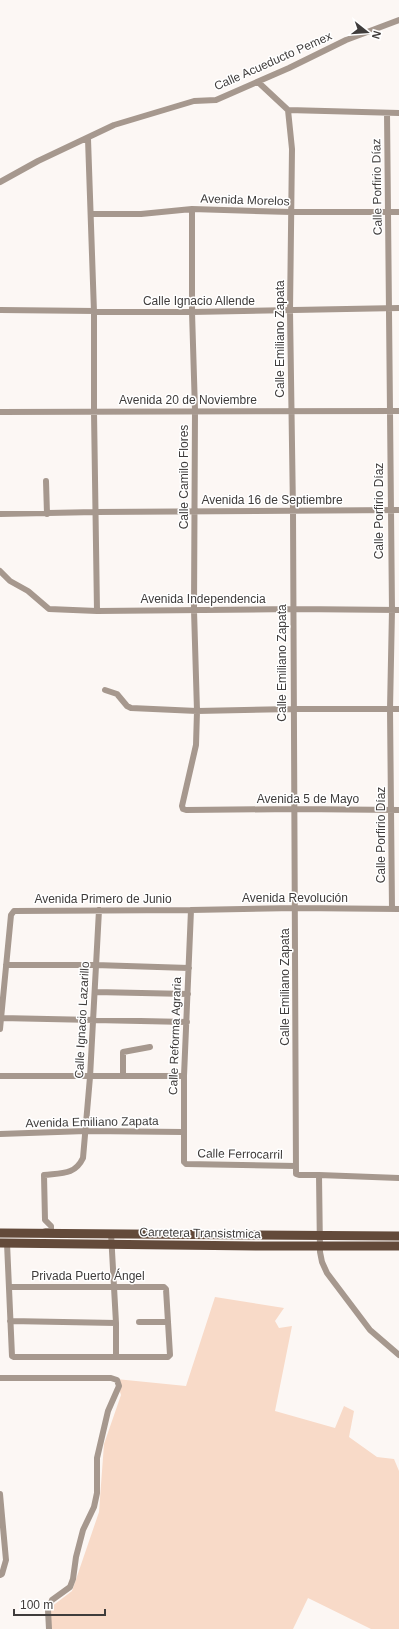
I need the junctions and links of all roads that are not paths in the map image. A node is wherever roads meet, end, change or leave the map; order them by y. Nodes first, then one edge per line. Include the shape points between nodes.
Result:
1 (399, 20) edge
2 (258, 82) junction
3 (288, 110) junction
4 (387, 113) junction
5 (399, 113) edge
6 (88, 139) junction
7 (0, 182) edge
8 (192, 209) junction
9 (291, 212) junction
10 (389, 212) junction
11 (399, 212) edge
12 (91, 214) junction
13 (389, 308) junction
14 (399, 308) edge
15 (0, 310) edge
16 (290, 311) junction
17 (94, 312) junction
18 (192, 312) junction
19 (196, 410) junction
20 (292, 411) junction
21 (390, 411) junction
22 (399, 411) edge
23 (0, 412) edge
24 (94, 412) junction
25 (46, 481) dead end
26 (390, 510) junction
27 (399, 510) edge
28 (195, 511) junction
29 (293, 511) junction
30 (96, 512) junction
31 (0, 514) edge
32 (48, 514) junction
33 (0, 571) edge
34 (293, 609) junction
35 (194, 610) junction
36 (392, 610) junction
37 (399, 610) edge
38 (97, 611) junction
39 (105, 690) dead end
40 (293, 709) junction
41 (390, 709) junction
42 (399, 709) edge
43 (197, 711) junction
44 (196, 746) joint
45 (295, 809) junction
46 (396, 810) edge
47 (294, 908) junction
48 (396, 909) edge
49 (99, 910) junction
50 (191, 910) junction
51 (6, 965) junction
52 (96, 965) junction
53 (188, 968) junction
54 (95, 992) junction
55 (188, 994) junction
56 (1, 1018) edge
57 (94, 1021) junction
58 (187, 1022) junction
59 (0, 1029) edge
60 (150, 1047) dead end
61 (0, 1076) edge
62 (123, 1076) junction
63 (184, 1076) junction
64 (90, 1077) junction
65 (86, 1131) junction
66 (183, 1132) junction
67 (0, 1134) edge
68 (184, 1162) joint
69 (296, 1166) junction
70 (319, 1175) junction
71 (399, 1178) edge
72 (0, 1233) edge
73 (42, 1233) junction
74 (111, 1233) junction
75 (319, 1235) junction
76 (374, 1235) junction
77 (399, 1236) edge
78 (3, 1244) edge
79 (112, 1244) junction
80 (256, 1246) junction
81 (319, 1246) junction
82 (399, 1246) edge
83 (9, 1287) junction
84 (114, 1287) junction
85 (10, 1321) junction
86 (139, 1322) dead end
87 (168, 1322) junction
88 (116, 1323) junction
89 (399, 1355) edge
90 (116, 1357) junction
91 (0, 1378) edge
92 (0, 1494) edge
93 (0, 1575) edge
94 (49, 1629) edge

1 - 2 street, Calle Acueducto Pemex via 346,40
2 - 3 street
2 - 6 street, Calle Acueducto Pemex via 216,100 194,101 134,118
3 - 4 street
3 - 9 street, Calle Emiliano Zapata via 292,149
4 - 5 street
4 - 10 street, Calle Porfirio Díaz
6 - 7 street, Calle Acueducto Pemex via 38,160
6 - 12 street
8 - 9 street, Avenida Morelos
8 - 12 street, Avenida Morelos via 141,214
8 - 18 street, Calle Camilo Flores
9 - 10 street, Avenida Morelos
9 - 16 street, Calle Emiliano Zapata
10 - 11 street, Avenida Morelos
10 - 13 street, Calle Porfirio Díaz
12 - 17 street
13 - 14 street, Calle Ignacio Allende
13 - 16 street, Calle Ignacio Allende
13 - 21 street, Calle Porfirio Díaz
15 - 17 street, Calle Ignacio Allende
16 - 18 street, Calle Ignacio Allende
16 - 20 street, Calle Emiliano Zapata
17 - 18 street, Calle Ignacio Allende
17 - 24 street
18 - 19 street, Calle Camilo Flores
19 - 20 street, Avenida 20 de Noviembre
19 - 24 street, Avenida 20 de Noviembre
19 - 28 street, Calle Camilo Flores
20 - 21 street, Avenida 20 de Noviembre
20 - 29 street, Calle Emiliano Zapata
21 - 22 street, Avenida 20 de Noviembre
21 - 26 street, Calle Porfirio Díaz
23 - 24 street, Avenida 20 de Noviembre
24 - 30 street
25 - 32 street
26 - 27 street, Avenida 16 de Septiembre
26 - 29 street, Avenida 16 de Septiembre
26 - 36 street, Calle Porfirio Díaz
28 - 29 street, Avenida 16 de Septiembre
28 - 30 street, Avenida 16 de Septiembre
28 - 35 street, Calle Camilo Flores
29 - 34 street, Calle Emiliano Zapata
30 - 32 street, Avenida 16 de Septiembre
30 - 38 street
31 - 32 street, Avenida 16 de Septiembre
33 - 38 street, Avenida Independencia via 49,609
34 - 35 street, Avenida Independencia
34 - 36 street, Avenida Independencia
34 - 40 street, Calle Emiliano Zapata
35 - 38 street, Avenida Independencia
35 - 43 street, Calle Camilo Flores
36 - 37 street, Avenida Independencia
36 - 41 street, Calle Porfirio Díaz
39 - 43 street via 117,694 131,708
40 - 41 street
40 - 43 street
40 - 45 street, Calle Emiliano Zapata
41 - 42 street
41 - 46 street, Calle Porfirio Díaz
43 - 44 street, Calle Camilo Flores
44 - 45 street, Avenida 5 de Mayo via 183,809
45 - 46 street, Avenida 5 de Mayo
45 - 47 street, Calle Emiliano Zapata
46 - 48 street, Calle Porfirio Díaz
47 - 48 street, Avenida Revolución
47 - 50 street, Avenida Revolución
47 - 69 street, Calle Emiliano Zapata
49 - 50 street, Avenida Primero de Junio
49 - 51 street, Avenida Primero de Junio via 14,911 11,915
49 - 52 street, Calle Ignacio Lazarillo
50 - 53 street, Calle Reforma Agraria
51 - 52 street
51 - 56 street
52 - 53 street
52 - 54 street, Calle Ignacio Lazarillo
53 - 55 street, Calle Reforma Agraria
54 - 55 street
54 - 57 street, Calle Ignacio Lazarillo
55 - 58 street, Calle Reforma Agraria
56 - 57 street
56 - 59 street
57 - 58 street
57 - 64 street, Calle Ignacio Lazarillo
58 - 63 street, Calle Reforma Agraria
60 - 62 street via 123,1052
61 - 64 street
62 - 63 street
62 - 64 street
63 - 66 street, Calle Reforma Agraria
64 - 65 street, Calle Ignacio Lazarillo
65 - 66 street, Avenida Emiliano Zapata
65 - 67 street, Avenida Emiliano Zapata
65 - 73 street, Calle Ignacio Lazarillo via 83,1158 79,1166 71,1172 44,1175 45,1220 51,1229
66 - 68 street, Calle Reforma Agraria
68 - 69 street, Calle Ferrocarril
69 - 70 street via 297,1175
70 - 71 street
70 - 75 street
72 - 73 main road, Carretera Transistmica
73 - 74 main road, Carretera Transistmica
73 - 78 main road
74 - 75 main road, Carretera Transistmica
74 - 79 street
75 - 76 main road, Carretera Transistmica
75 - 80 main road via 309,1241 261,1243
75 - 81 street
76 - 77 main road, Carretera Transistmica
76 - 81 main road via 364,1239 328,1239
78 - 79 main road, Carretera Transistmica
78 - 83 street
79 - 80 main road, Carretera Transistmica
79 - 84 street
80 - 81 main road, Carretera Transistmica
81 - 82 main road, Carretera Transistmica
81 - 89 street via 327,1273 370,1330
83 - 84 street, Privada Puerto Ángel
83 - 85 street
84 - 87 street, Privada Puerto Ángel via 164,1287
84 - 88 street
85 - 88 street
85 - 90 street via 14,1357
86 - 87 street
87 - 90 street via 168,1357
88 - 90 street
91 - 94 street via 111,1378 117,1380 119,1386 108,1411 97,1458 97,1493 94,1507 83,1530 70,1587 52,1600 48,1610
92 - 93 street via 6,1560

